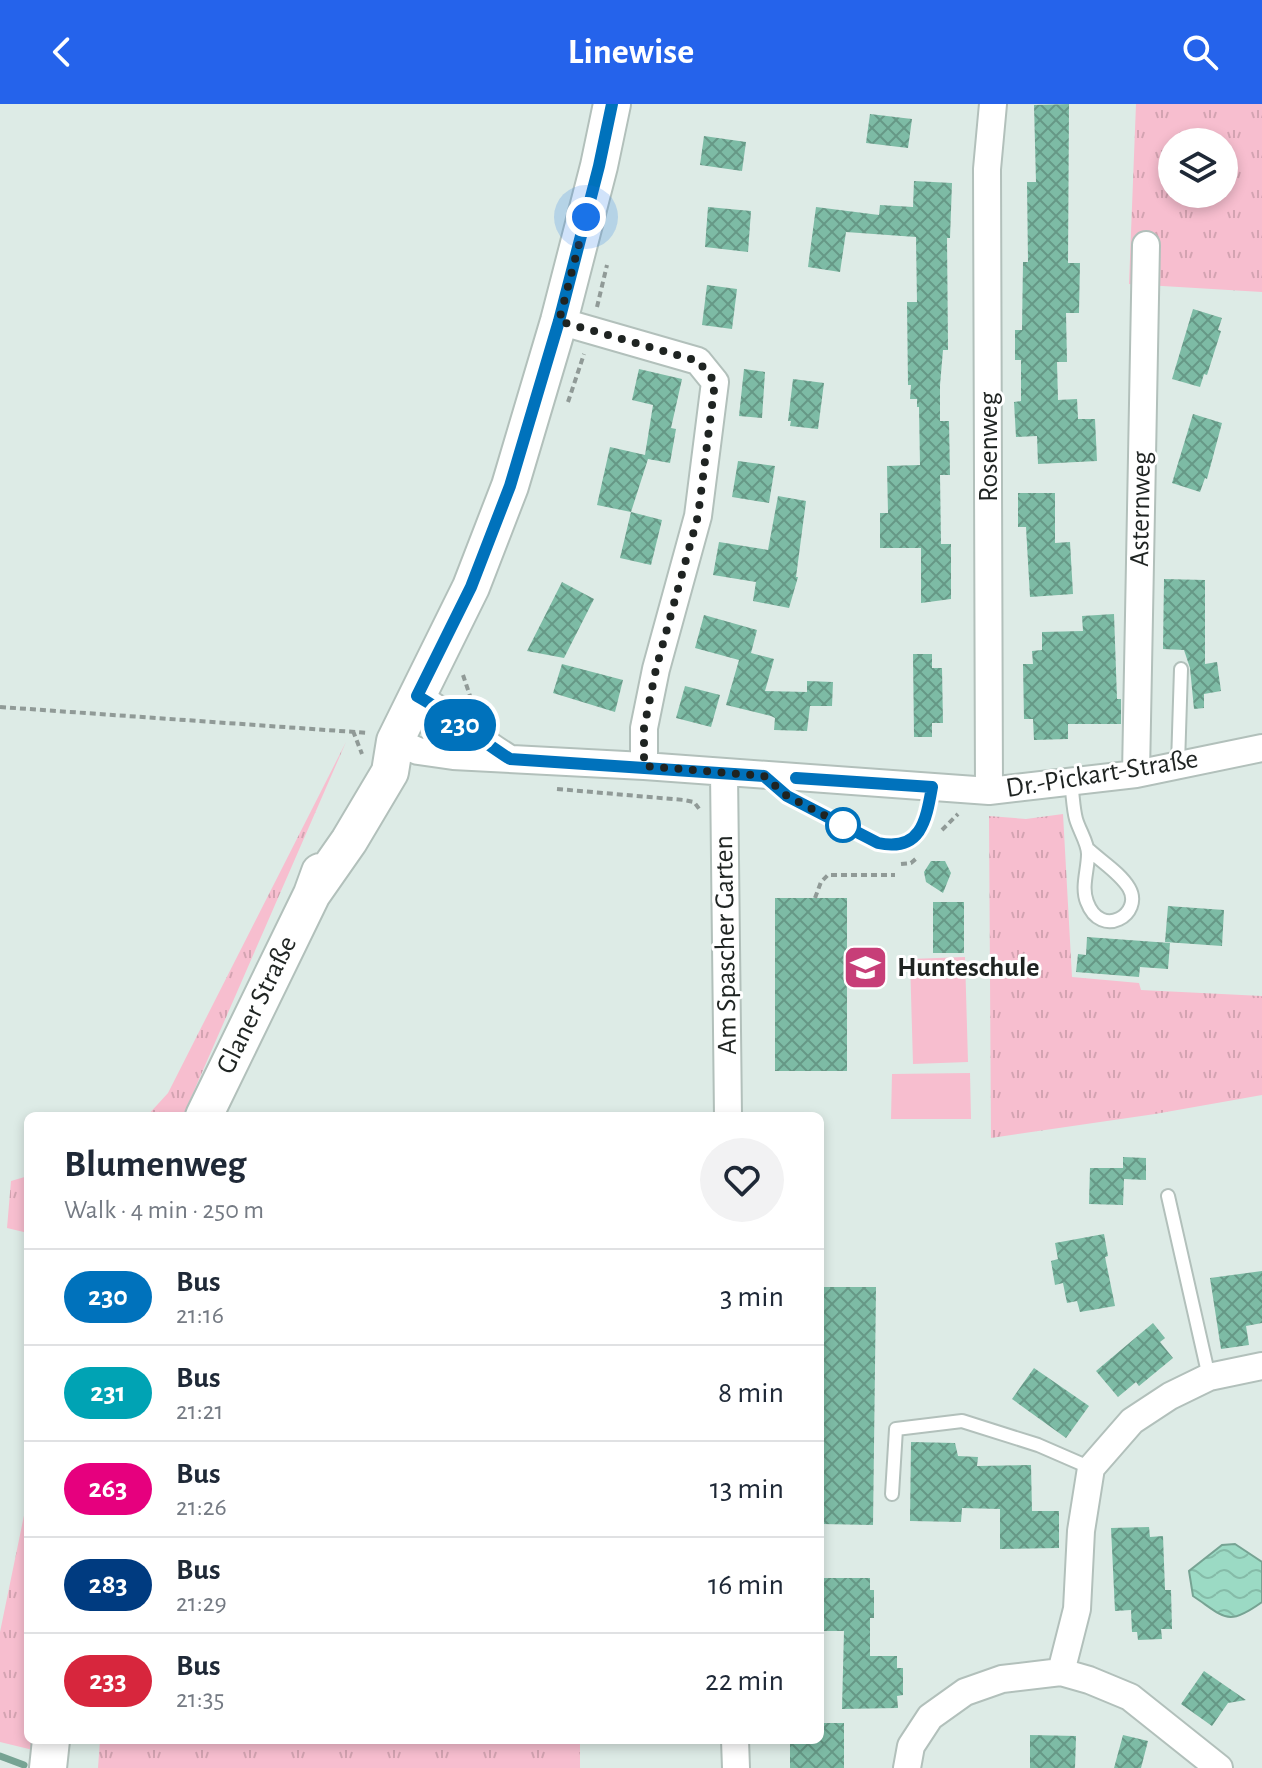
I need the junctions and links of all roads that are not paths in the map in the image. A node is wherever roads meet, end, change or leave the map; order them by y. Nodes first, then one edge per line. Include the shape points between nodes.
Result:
1 (612, 104) edge
2 (993, 104) edge
3 (1146, 245) dead end
4 (559, 321) junction
5 (1181, 669) dead end
6 (417, 696) junction
7 (395, 741) junction
8 (1262, 748) edge
9 (510, 759) junction
10 (1178, 764) junction
11 (644, 766) junction
12 (724, 773) junction
13 (1136, 774) junction
14 (764, 776) junction
15 (1071, 783) junction
16 (932, 787) junction
17 (989, 791) junction
18 (1089, 850) junction
19 (206, 1112) edge
20 (728, 1112) edge
21 (1168, 1196) dead end
22 (1262, 1366) edge
23 (1209, 1377) junction
24 (1091, 1468) junction
25 (892, 1494) dead end
26 (1061, 1672) junction
27 (51, 1744) edge
28 (735, 1744) edge
29 (48, 1768) edge
30 (736, 1768) edge
31 (907, 1768) edge
32 (1219, 1768) edge

1 - 4 street, Glaner Straße
2 - 17 street, Rosenweg via 987,169
3 - 13 street, Asternweg
4 - 6 street, Glaner Straße via 506,499 471,587
4 - 11 street via 698,361 715,382 698,516 656,669 644,728
5 - 10 lane
6 - 7 street, Glaner Straße
6 - 9 street, Dr.-Pickart-Straße
7 - 9 street, Dr.-Pickart-Straße via 418,751
7 - 19 street, Glaner Straße via 390,772 312,894
8 - 10 street, Dr.-Pickart-Straße
9 - 11 street, Dr.-Pickart-Straße
10 - 13 street, Dr.-Pickart-Straße
11 - 12 street, Dr.-Pickart-Straße
12 - 14 street, Dr.-Pickart-Straße
12 - 20 street, Am Spascher Garten
13 - 15 street, Dr.-Pickart-Straße
14 - 16 street, Dr.-Pickart-Straße
14 - 16 lane via 787,796 891,846 903,845 921,829
15 - 17 street, Dr.-Pickart-Straße
15 - 18 lane via 1075,817
16 - 17 street, Dr.-Pickart-Straße
18 - 18 lane via 1085,899 1097,919 1115,921 1131,908 1133,898 1117,874
21 - 23 lane
22 - 23 street
23 - 24 street via 1132,1421
24 - 25 lane via 962,1421 896,1429
24 - 26 street via 1077,1609
26 - 31 street via 1002,1679 965,1692 930,1717 911,1746
26 - 32 street via 1130,1697
27 - 29 street
28 - 30 street

